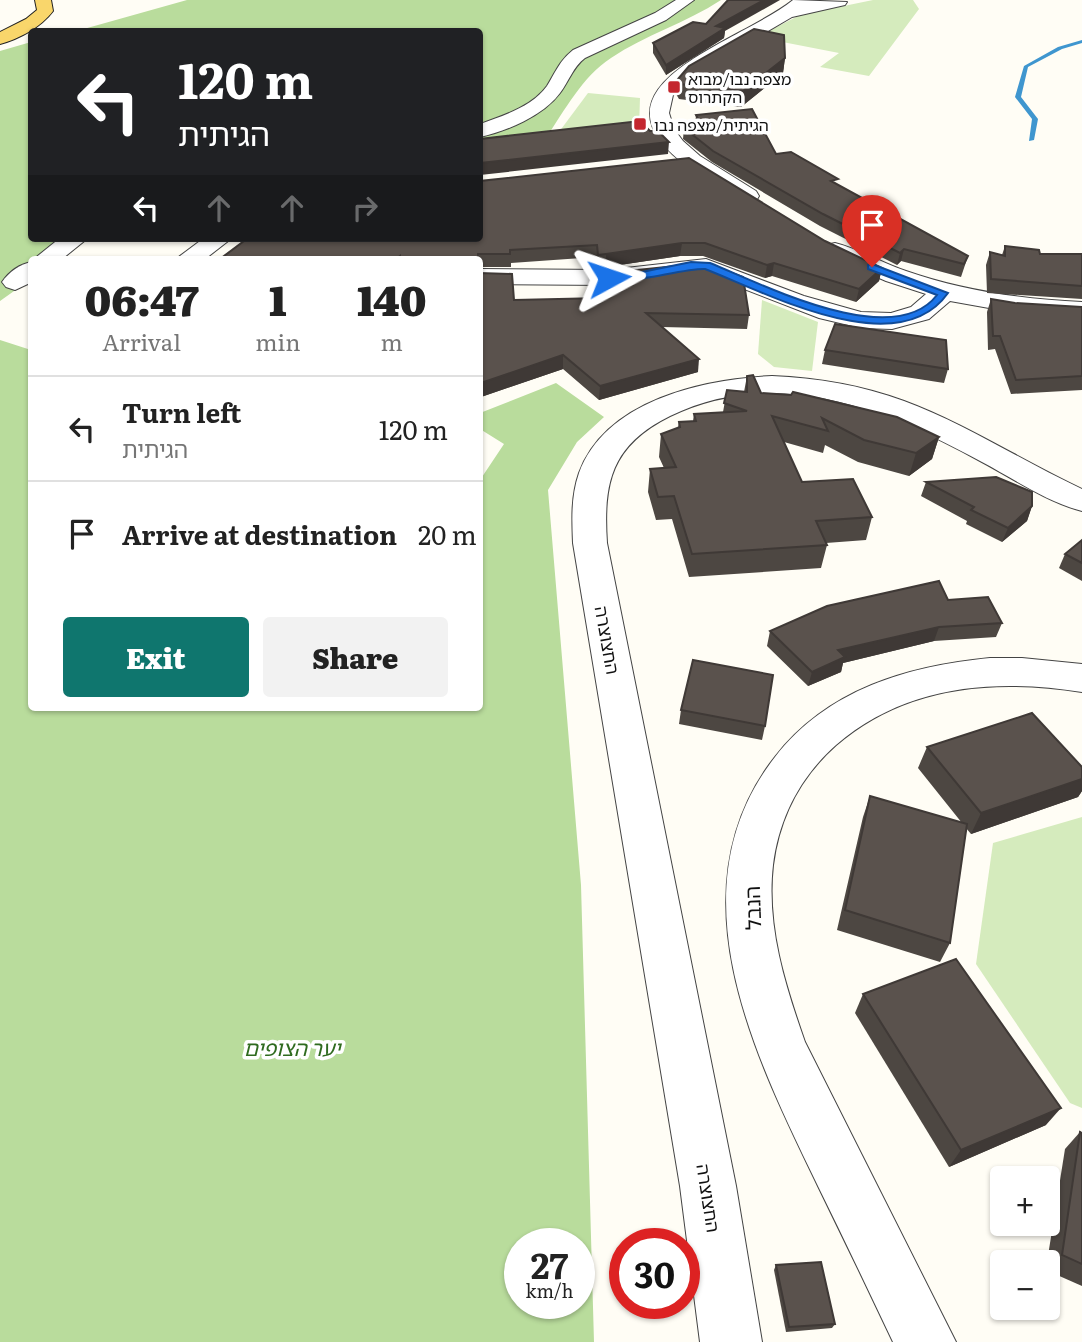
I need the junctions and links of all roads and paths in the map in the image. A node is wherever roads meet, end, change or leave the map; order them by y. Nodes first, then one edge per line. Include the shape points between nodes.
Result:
1 (43, 0) edge
2 (686, 0) edge
3 (803, 0) edge
4 (815, 0) edge
5 (848, 1) edge
6 (787, 13) junction
7 (0, 39) edge
8 (483, 130) edge
9 (693, 160) junction
10 (666, 163) edge
11 (771, 211) edge
12 (816, 239) edge
13 (70, 242) edge
14 (214, 242) edge
15 (50, 256) edge
16 (193, 256) edge
17 (483, 277) edge
18 (943, 293) junction
19 (1082, 310) edge
20 (1082, 501) edge
21 (1082, 678) edge
22 (731, 1342) edge
23 (925, 1342) edge

1 - 7 main road via 45,11 32,23
2 - 8 street via 633,31 578,54 567,63 550,95 512,119
3 - 6 street
4 - 5 street
5 - 6 street
6 - 9 street via 668,85 657,117 662,130
9 - 10 street
9 - 11 street
12 - 18 street via 872,267
13 - 15 street
14 - 16 street
17 - 18 street via 609,278 706,266 839,317 887,322 934,306
18 - 19 street via 1021,308
20 - 22 street, החצוצרה via 929,425 877,403 817,388 750,386 663,405 614,442 596,471 590,490 590,543 708,1186
21 - 23 street, הנבל via 1020,672 950,676 857,707 819,733 792,764 766,805 751,854 751,928 759,981 779,1042

